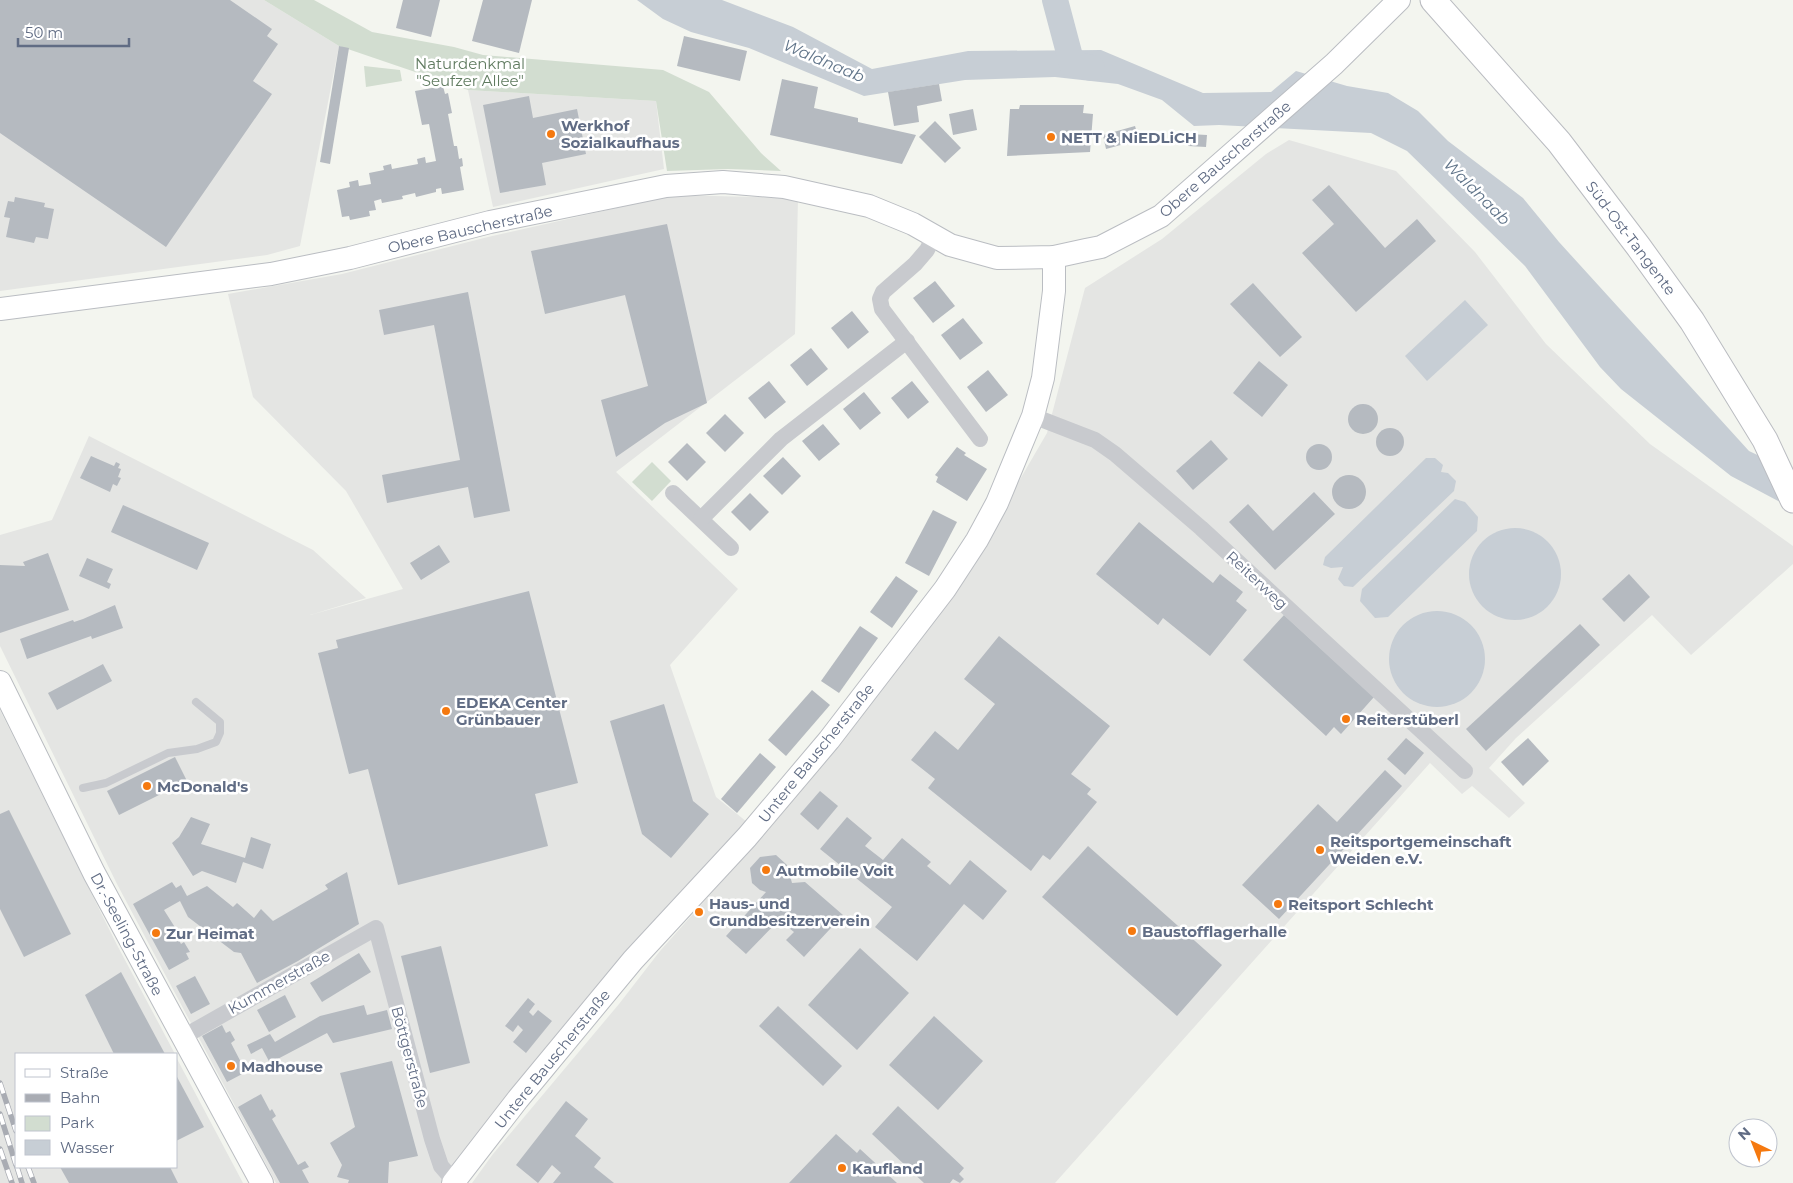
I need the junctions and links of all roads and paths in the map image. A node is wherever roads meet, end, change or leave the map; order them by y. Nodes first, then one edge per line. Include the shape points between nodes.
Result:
1 (1375, 0) edge
2 (1399, 0) edge
3 (1433, 0) edge
4 (1359, 40) junction
5 (934, 236) junction
6 (1054, 258) junction
7 (0, 309) edge
8 (907, 341) junction
9 (1033, 416) junction
10 (980, 439) dead end
11 (673, 493) dead end
12 (1793, 500) edge
13 (701, 519) junction
14 (731, 548) dead end
15 (0, 682) edge
16 (196, 702) dead end
17 (1465, 771) dead end
18 (83, 788) dead end
19 (376, 928) joint
20 (182, 1037) junction
21 (454, 1182) edge
22 (262, 1183) edge

1 - 4 street
2 - 4 street, Obere Bauscherstraße
3 - 12 main road, Süd-Ost-Tangente via 1559,142 1692,321 1765,440
4 - 6 street, Obere Bauscherstraße via 1238,150 1153,220 1101,247
5 - 6 street, Obere Bauscherstraße via 950,245 997,258
5 - 7 street, Obere Bauscherstraße via 869,206 784,187 723,182 666,186 490,222 350,258 271,274
5 - 8 street via 927,250 883,292 880,299 882,310
6 - 9 street, Untere Bauscherstraße via 1054,291 1043,378
8 - 10 street
8 - 13 street via 781,439
9 - 17 street, Reiterweg via 1095,440 1115,454 1201,528
9 - 21 street, Untere Bauscherstraße via 997,503 946,589 829,740 747,838 634,960 518,1099
11 - 13 street
13 - 14 street
15 - 20 street, Dr.-Seeling-Straße via 94,873
16 - 18 lane via 220,722 216,742 197,749 168,753 106,783
19 - 20 street, Kummerstraße
19 - 21 street, Böttgerstraße via 432,1139 441,1166
20 - 22 street, Dr.-Seeling-Straße

